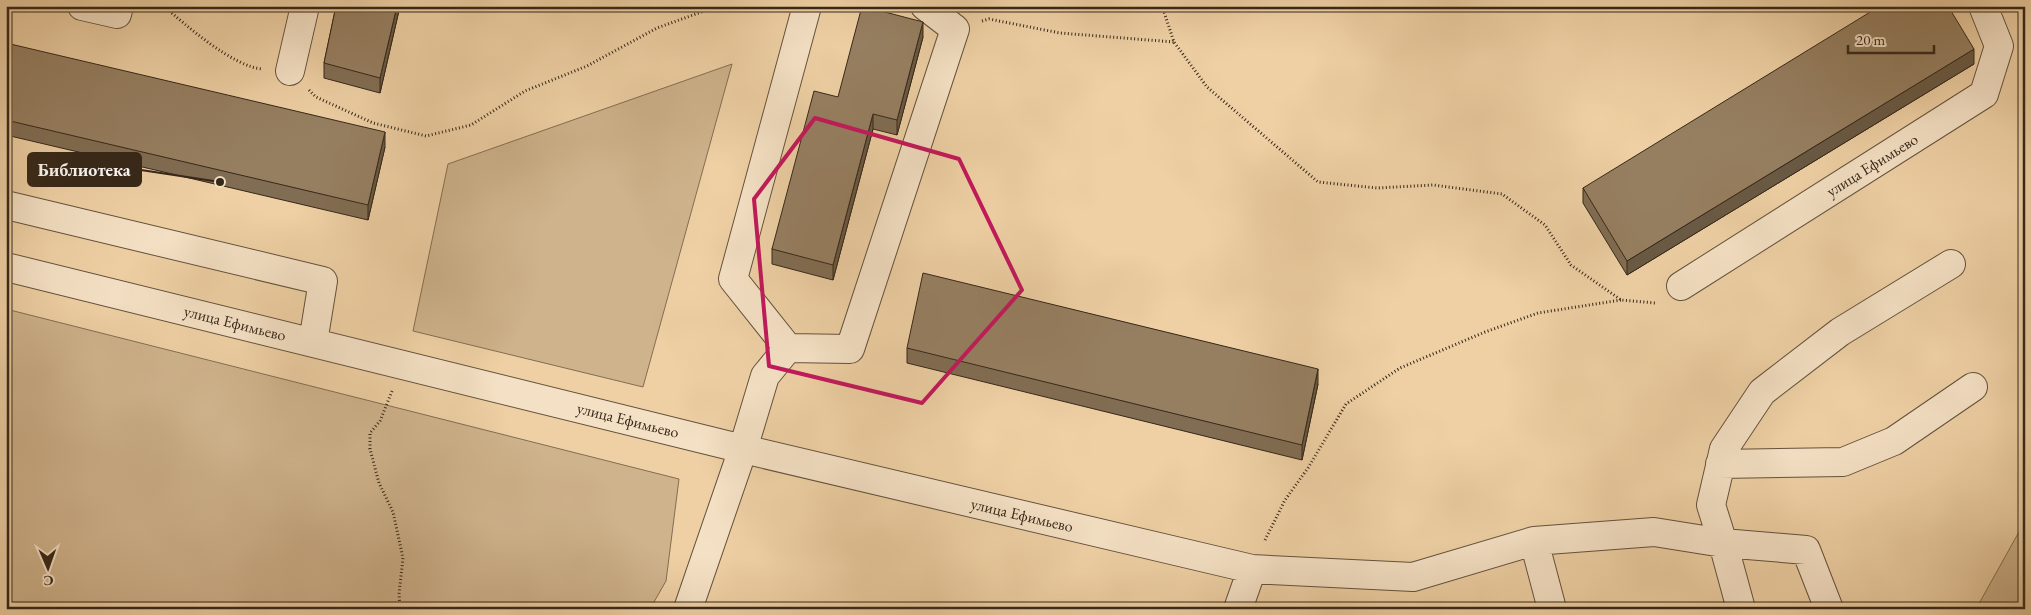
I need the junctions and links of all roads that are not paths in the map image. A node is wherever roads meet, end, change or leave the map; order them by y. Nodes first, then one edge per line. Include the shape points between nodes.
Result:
1 (82, 6) edge
2 (120, 6) edge
3 (305, 6) edge
4 (807, 6) edge
5 (925, 6) edge
6 (1983, 6) edge
7 (290, 71) road end
8 (6, 205) edge
9 (1951, 264) dead end
10 (6, 267) edge
11 (1681, 286) dead end
12 (313, 342) junction
13 (788, 348) junction
14 (1973, 387) dead end
15 (743, 449) junction
16 (1720, 464) junction
17 (1534, 541) junction
18 (1723, 543) junction
19 (1252, 569) junction
20 (688, 609) edge
21 (1238, 609) edge
22 (1552, 609) edge
23 (1741, 609) edge
24 (1829, 609) edge

1 - 2 street via 117,14
3 - 7 street
4 - 13 street via 733,279
5 - 13 street via 955,29 850,349
6 - 11 street, улица Ефимьево via 1999,46 1984,94
8 - 12 street via 323,281
9 - 16 street via 1840,332 1762,392 1724,449
10 - 12 street, улица Ефимьево
12 - 15 street, улица Ефимьево
13 - 15 street via 765,376
14 - 16 street via 1894,441 1843,462
15 - 19 street, улица Ефимьево
15 - 20 street
16 - 18 street via 1711,505
17 - 18 street, улица Ефимьево via 1654,532
17 - 19 street, улица Ефимьево via 1413,577
17 - 22 street
18 - 23 street
18 - 24 street, улица Ефимьево via 1806,550
19 - 21 street

